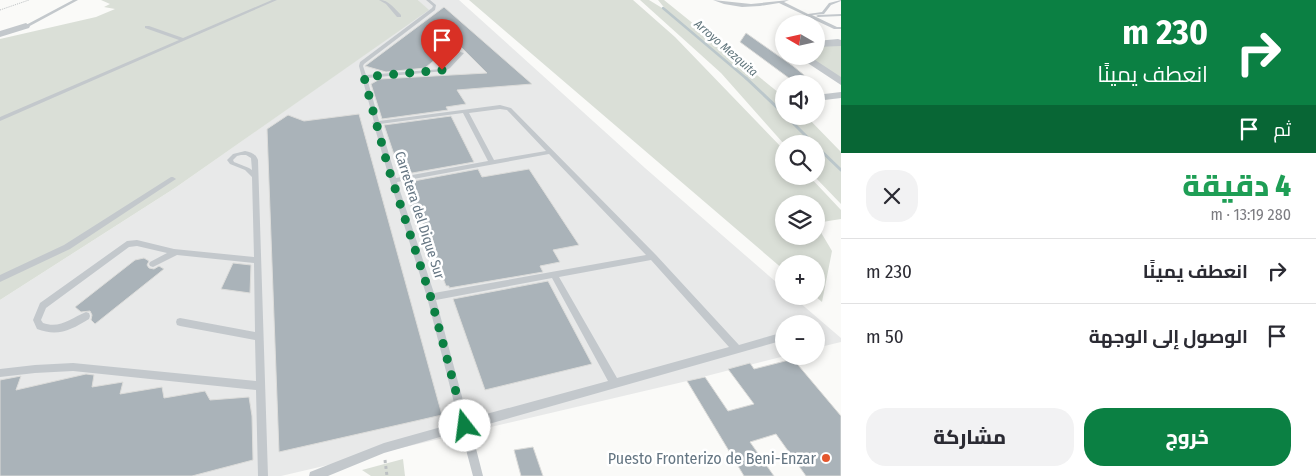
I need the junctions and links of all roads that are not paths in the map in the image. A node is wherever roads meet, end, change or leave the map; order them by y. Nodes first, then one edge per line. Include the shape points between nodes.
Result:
1 (76, 0) edge
2 (275, 0) edge
3 (381, 0) edge
4 (428, 0) edge
5 (715, 0) edge
6 (787, 0) edge
7 (841, 0) edge
8 (780, 2) junction
9 (805, 14) junction
10 (841, 15) edge
11 (399, 16) dead end
12 (26, 26) joint
13 (147, 28) dead end
14 (841, 28) edge
15 (0, 34) edge
16 (181, 40) junction
17 (825, 43) edge
18 (841, 43) edge
19 (462, 52) dead end
20 (816, 65) edge
21 (364, 77) junction
22 (841, 82) edge
23 (841, 95) edge
24 (825, 97) edge
25 (465, 111) junction
26 (0, 119) edge
27 (375, 123) junction
28 (550, 152) junction
29 (492, 163) junction
30 (255, 176) dead end
31 (173, 179) dead end
32 (393, 181) junction
33 (174, 252) junction
34 (653, 257) junction
35 (258, 260) junction
36 (153, 264) dead end
37 (554, 275) junction
38 (0, 279) edge
39 (431, 298) junction
40 (86, 316) dead end
41 (180, 322) dead end
42 (260, 336) junction
43 (775, 338) edge
44 (737, 349) junction
45 (0, 373) edge
46 (615, 384) junction
47 (261, 386) junction
48 (465, 426) junction
49 (263, 476) edge
50 (314, 476) edge
51 (478, 476) edge

1 - 12 lane
2 - 16 lane
3 - 11 lane
4 - 21 lane via 434,9 361,64
5 - 8 lane via 755,6
6 - 8 lane
7 - 9 lane via 830,4 820,14
8 - 9 lane
9 - 10 lane
9 - 14 lane
12 - 15 street
13 - 16 lane
16 - 26 lane
17 - 18 street
19 - 21 lane via 442,70
20 - 22 street
21 - 27 lane, Carretera del Dique Sur
23 - 24 street
25 - 27 lane
25 - 28 lane via 507,108
25 - 29 lane
27 - 32 lane, Carretera del Dique Sur
28 - 29 lane
28 - 34 lane
29 - 32 lane
30 - 35 lane
31 - 38 lane via 67,247
32 - 39 lane, Carretera del Dique Sur
33 - 35 lane
33 - 36 lane
33 - 40 lane via 136,243 122,246 43,306 37,320 46,329 55,329
34 - 37 lane
34 - 44 lane
35 - 42 lane
37 - 39 lane
37 - 46 lane
39 - 48 lane, Carretera del Dique Sur
41 - 42 lane
42 - 47 lane
43 - 44 lane
44 - 46 lane
45 - 47 lane via 73,367
46 - 48 lane
47 - 49 lane
48 - 50 lane via 384,448
48 - 51 lane, Carretera del Dique Sur

